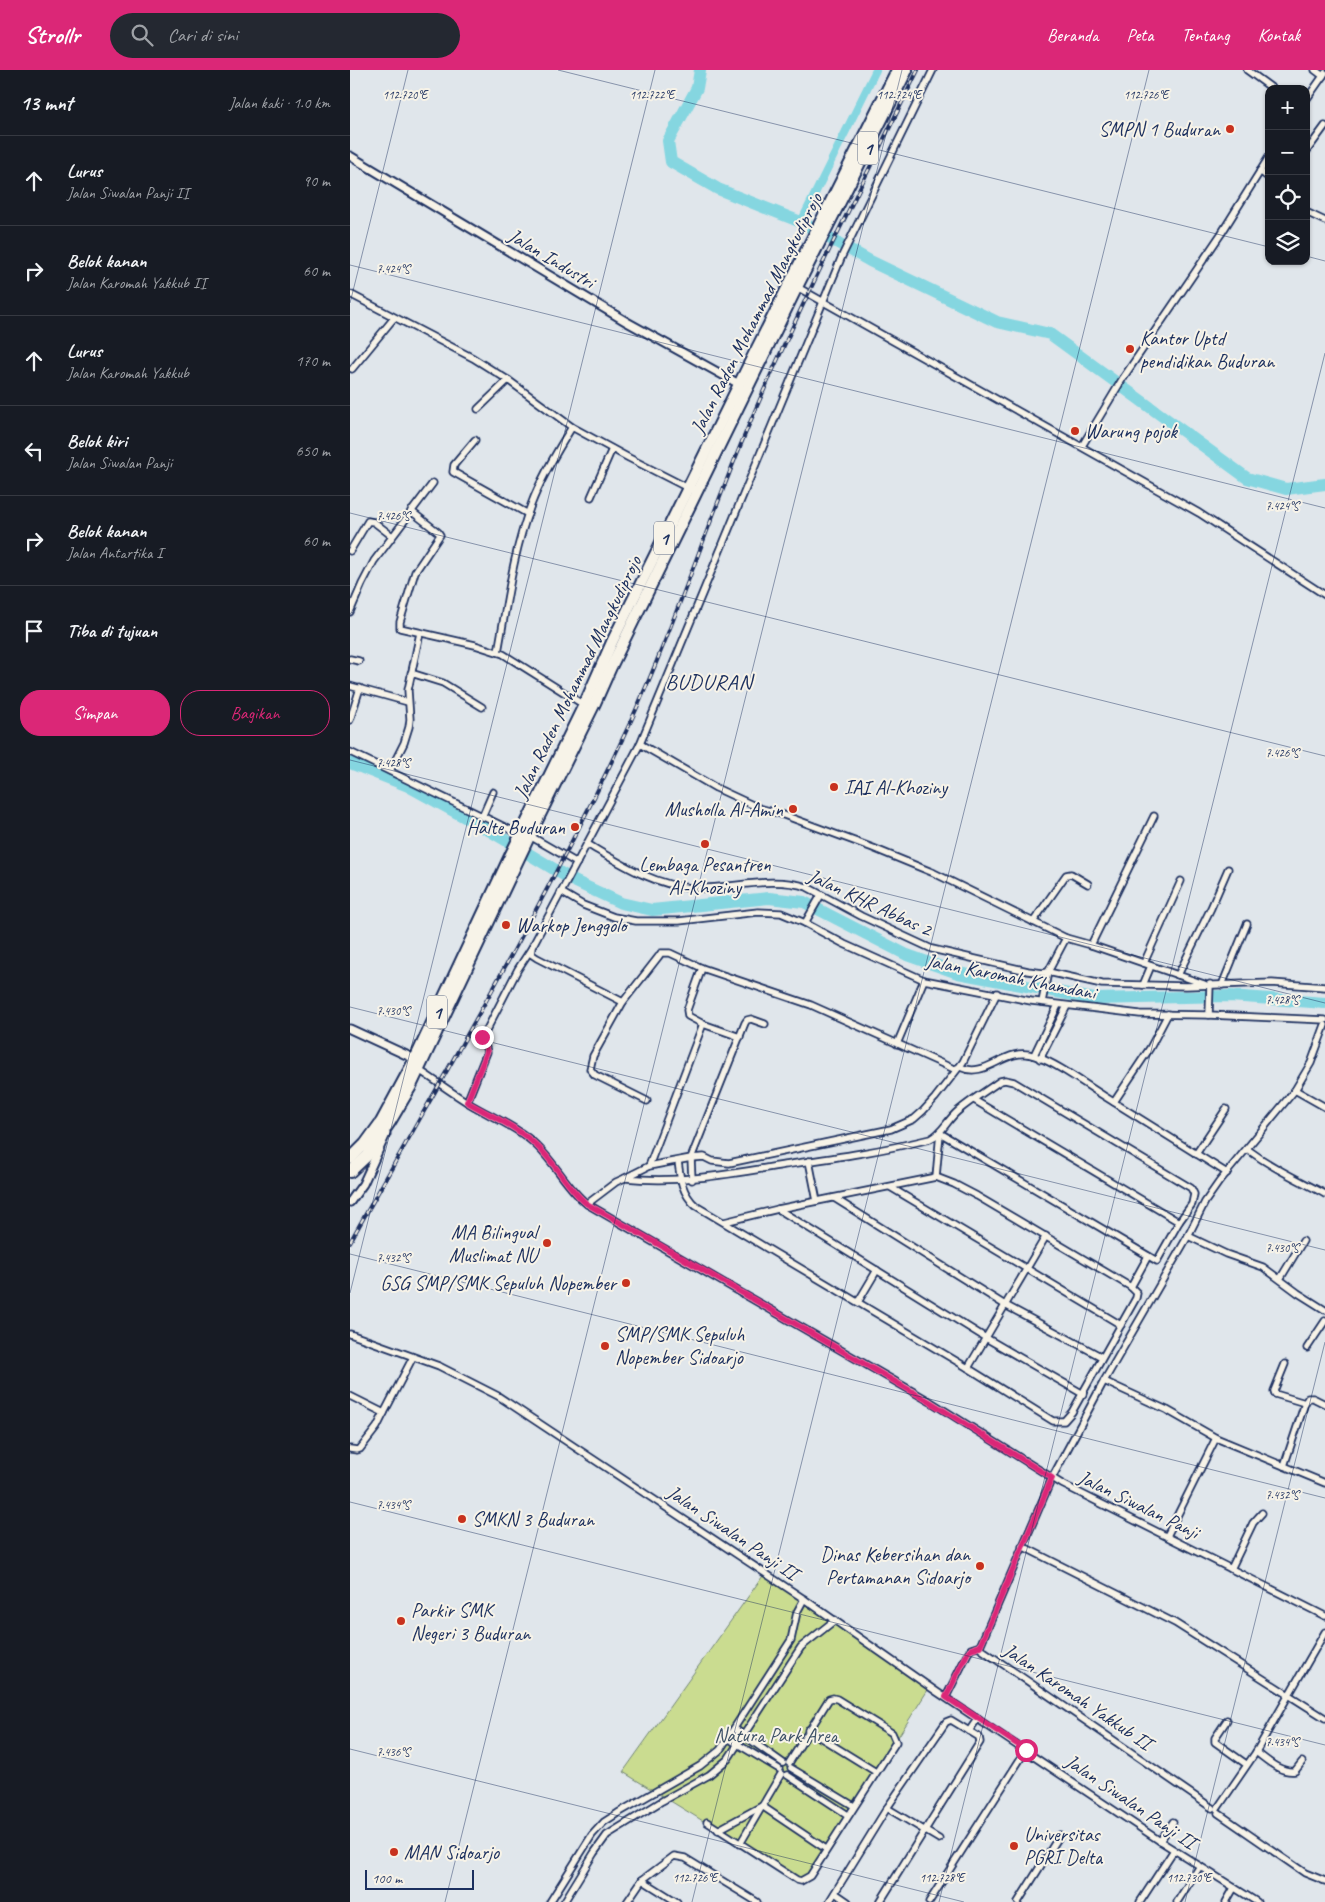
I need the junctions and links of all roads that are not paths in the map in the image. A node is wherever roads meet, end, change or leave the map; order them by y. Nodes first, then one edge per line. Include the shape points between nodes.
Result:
1 (897, 70) edge
2 (907, 70) edge
3 (933, 70) edge
4 (1248, 70) edge
5 (1316, 70) edge
6 (1324, 74) edge
7 (1268, 85) edge
8 (1310, 94) edge
9 (1325, 126) edge
10 (1310, 147) edge
11 (350, 156) edge
12 (1265, 163) edge
13 (1260, 171) junction
14 (1265, 175) edge
15 (1310, 214) edge
16 (1325, 221) edge
17 (825, 224) junction
18 (815, 244) junction
19 (797, 287) junction
20 (350, 294) edge
21 (822, 302) junction
22 (394, 318) junction
23 (352, 369) dead end
24 (508, 380) junction
25 (739, 384) junction
26 (478, 409) dead end
27 (572, 427) junction
28 (475, 440) dead end
29 (1082, 446) junction
30 (612, 449) junction
31 (433, 483) dead end
32 (688, 488) junction
33 (591, 497) dead end
34 (411, 511) junction
35 (528, 514) junction
36 (392, 536) junction
37 (350, 551) edge
38 (1325, 596) edge
39 (350, 612) edge
40 (420, 633) junction
41 (616, 644) junction
42 (498, 652) junction
43 (350, 659) edge
44 (359, 661) dead end
45 (607, 665) junction
46 (411, 673) junction
47 (350, 686) edge
48 (360, 688) junction
49 (408, 702) junction
50 (584, 705) junction
51 (482, 707) dead end
52 (350, 720) edge
53 (640, 744) junction
54 (350, 752) edge
55 (390, 771) junction
56 (493, 792) dead end
57 (1154, 816) dead end
58 (482, 817) junction
59 (525, 836) junction
60 (587, 844) junction
61 (514, 858) junction
62 (577, 863) junction
63 (1228, 869) dead end
64 (1181, 881) dead end
65 (1088, 884) dead end
66 (561, 892) junction
67 (820, 896) junction
68 (807, 920) junction
69 (1034, 922) junction
70 (1248, 924) dead end
71 (1066, 938) junction
72 (1091, 945) junction
73 (532, 947) junction
74 (1144, 963) junction
75 (1151, 966) junction
76 (702, 968) junction
77 (1048, 972) junction
78 (1178, 975) junction
79 (924, 980) junction
80 (1143, 985) junction
81 (1222, 985) junction
82 (1209, 987) junction
83 (1325, 987) edge
84 (996, 993) junction
85 (1043, 999) junction
86 (623, 1002) junction
87 (1058, 1005) junction
88 (1068, 1006) junction
89 (1168, 1014) junction
90 (1209, 1015) junction
91 (1325, 1020) edge
92 (703, 1024) junction
93 (765, 1024) dead end
94 (1325, 1025) edge
95 (350, 1029) edge
96 (740, 1037) junction
97 (897, 1044) junction
98 (1034, 1055) junction
99 (415, 1059) junction
100 (1040, 1059) junction
101 (960, 1067) junction
102 (419, 1070) junction
103 (1295, 1090) junction
104 (974, 1100) junction
105 (647, 1101) dead end
106 (467, 1102) junction
107 (1114, 1102) junction
108 (1325, 1107) edge
109 (1226, 1109) dead end
110 (390, 1122) junction
111 (940, 1133) junction
112 (1247, 1149) junction
113 (1196, 1154) junction
114 (691, 1158) junction
115 (350, 1159) edge
116 (678, 1161) junction
117 (809, 1161) junction
118 (649, 1166) junction
119 (350, 1172) edge
120 (1227, 1173) junction
121 (625, 1178) junction
122 (936, 1178) junction
123 (680, 1179) junction
124 (692, 1180) junction
125 (890, 1186) junction
126 (1325, 1194) edge
127 (834, 1198) junction
128 (817, 1201) junction
129 (350, 1202) edge
130 (587, 1204) junction
131 (778, 1209) junction
132 (724, 1222) junction
133 (1179, 1222) junction
134 (1046, 1236) junction
135 (1188, 1236) junction
136 (1303, 1241) dead end
137 (1148, 1256) junction
138 (1156, 1261) junction
139 (1027, 1268) junction
140 (1168, 1269) junction
141 (877, 1270) junction
142 (1280, 1279) junction
143 (1131, 1287) junction
144 (858, 1302) junction
145 (1005, 1305) junction
146 (1325, 1310) edge
147 (1325, 1321) edge
148 (1121, 1325) junction
149 (350, 1334) edge
150 (986, 1338) junction
151 (1307, 1348) dead end
152 (413, 1357) junction
153 (1102, 1358) junction
154 (1284, 1364) dead end
155 (968, 1368) junction
156 (1104, 1381) junction
157 (1083, 1394) junction
158 (350, 1396) edge
159 (1305, 1402) junction
160 (1325, 1404) edge
161 (384, 1413) junction
162 (1216, 1438) junction
163 (350, 1449) edge
164 (1284, 1466) junction
165 (1052, 1478) junction
166 (1325, 1483) edge
167 (1262, 1514) dead end
168 (1167, 1536) junction
169 (1022, 1546) junction
170 (1231, 1569) junction
171 (804, 1599) junction
172 (1325, 1616) edge
173 (835, 1620) junction
174 (1325, 1632) edge
175 (791, 1640) junction
176 (980, 1646) junction
177 (801, 1647) junction
178 (1290, 1695) junction
179 (946, 1697) junction
180 (978, 1718) junction
181 (1325, 1718) edge
182 (1227, 1720) dead end
183 (735, 1729) junction
184 (808, 1730) junction
185 (969, 1731) junction
186 (744, 1735) junction
187 (729, 1739) junction
188 (737, 1744) junction
189 (1026, 1750) junction
190 (1256, 1752) junction
191 (1302, 1762) dead end
192 (1246, 1764) junction
193 (702, 1765) junction
194 (788, 1765) junction
195 (876, 1772) junction
196 (782, 1773) junction
197 (709, 1775) junction
198 (678, 1779) junction
199 (684, 1788) junction
200 (762, 1806) junction
201 (854, 1806) junction
202 (887, 1808) junction
203 (1215, 1810) junction
204 (848, 1814) junction
205 (607, 1820) junction
206 (707, 1822) dead end
207 (1173, 1822) dead end
208 (616, 1830) junction
209 (718, 1830) junction
210 (924, 1830) junction
211 (592, 1835) junction
212 (1060, 1835) dead end
213 (939, 1839) dead end
214 (1160, 1841) junction
215 (602, 1842) junction
216 (740, 1844) junction
217 (826, 1849) junction
218 (1174, 1850) junction
219 (1200, 1866) junction
220 (642, 1880) junction
221 (1325, 1882) edge
222 (1234, 1888) junction
223 (835, 1893) junction
224 (550, 1902) edge
225 (564, 1902) edge
226 (627, 1902) edge
227 (677, 1902) edge
228 (757, 1902) edge
229 (829, 1902) edge
230 (848, 1902) edge
231 (880, 1902) edge
232 (929, 1902) edge
233 (1018, 1902) edge
234 (1140, 1902) edge
235 (1177, 1902) edge
236 (1226, 1902) edge
237 (1257, 1902) edge

1 - 17 highway, Jalan Raden Mohammad Mangkudiprojo / 1
2 - 17 highway, Jalan Raden Mohammad Mangkudiprojo / 1
3 - 21 street
4 - 7 street
5 - 6 street
6 - 8 street
9 - 10 street
11 - 25 street, Jalan Industri via 627,322
12 - 13 street
13 - 14 street
13 - 29 street via 1123,378
15 - 16 street
17 - 18 highway, Jalan Raden Mohammad Mangkudiprojo / 1
18 - 19 highway, Jalan Raden Mohammad Mangkudiprojo / 1
18 - 25 highway, Jalan Raden Mohammad Mangkudiprojo / 1
19 - 21 street
19 - 41 highway, Jalan Raden Mohammad Mangkudiprojo / 1
20 - 22 street
21 - 29 street
21 - 53 street
22 - 23 street
22 - 24 street
24 - 26 street
24 - 27 street
25 - 32 highway, Jalan Raden Mohammad Mangkudiprojo / 1
27 - 30 street
27 - 35 street
28 - 35 street via 454,465 453,472
29 - 38 street via 1222,527
30 - 32 street
30 - 33 street
31 - 34 street
32 - 41 highway, Jalan Raden Mohammad Mangkudiprojo / 1
34 - 36 street
34 - 40 street via 440,535 415,572 400,624 402,629
35 - 42 street
36 - 37 street via 368,521
36 - 39 street via 374,561
40 - 42 street
40 - 46 street
41 - 45 highway, Jalan Raden Mohammad Mangkudiprojo / 1
42 - 50 street
43 - 44 street
45 - 50 highway, Jalan Raden Mohammad Mangkudiprojo / 1
45 - 59 highway, Jalan Raden Mohammad Mangkudiprojo / 1 via 595,703
46 - 49 street
46 - 51 street via 443,683
47 - 48 street
48 - 49 street
48 - 52 street
49 - 55 street via 409,727
50 - 59 highway, Jalan Raden Mohammad Mangkudiprojo / 1
53 - 60 street
53 - 69 street via 716,788 759,808 934,873
54 - 55 street
55 - 58 street
56 - 58 street
57 - 72 street
58 - 59 street
59 - 61 highway, Jalan Raden Mohammad Mangkudiprojo / 1
59 - 62 street
60 - 62 street
60 - 67 street, Jalan KHR Abbas 2 via 634,871 667,885 694,888 788,883 807,887
61 - 99 highway, Jalan Raden Mohammad Mangkudiprojo / 1
61 - 102 highway, Jalan Raden Mohammad Mangkudiprojo / 1
62 - 66 street
63 - 78 street
64 - 74 street
65 - 69 street via 1066,875
66 - 68 street, Jalan Karomah Khamdani via 583,905 626,920 679,921 769,912
66 - 73 street
67 - 68 street
67 - 77 street, Jalan KHR Abbas 2 via 932,949
68 - 79 street, Jalan Karomah Khamdani via 844,944
69 - 71 street
70 - 81 street
71 - 72 street
71 - 77 street
72 - 74 street
73 - 86 street via 531,954 537,958
73 - 106 street via 482,1037 487,1052
74 - 75 street
75 - 78 street
75 - 80 street
76 - 86 street via 670,953 661,953
76 - 92 street via 687,1010 688,1016
76 - 97 street via 811,1006
77 - 80 street, Jalan KHR Abbas 2 via 1102,984
77 - 85 street
78 - 82 street
79 - 84 street, Jalan Karomah Khamdani
79 - 97 street
80 - 82 street, Jalan KHR Abbas 2
81 - 82 street
81 - 83 street via 1272,983
82 - 90 street
84 - 85 street, Jalan Karomah Khamdani
84 - 101 street
85 - 87 street, Jalan Karomah Khamdani
86 - 105 street via 593,1056 590,1069 595,1075
87 - 88 street, Jalan Karomah Khamdani
87 - 98 street
88 - 89 street, Jalan Karomah Khamdani
88 - 100 street
89 - 90 street, Jalan Karomah Khamdani
89 - 107 street
90 - 91 street, Jalan Karomah Khamdani
92 - 96 street
92 - 118 street
93 - 96 street via 747,1020
94 - 103 street via 1311,1063
95 - 99 street
96 - 114 street
97 - 101 street via 950,1068
98 - 100 street
98 - 101 street via 1006,1057 978,1071
99 - 115 highway, Jalan Raden Mohammad Mangkudiprojo / 1 via 381,1122 366,1144
100 - 107 street via 1064,1070
101 - 114 street via 923,1111 914,1119 891,1129 729,1163 712,1162 704,1157
102 - 106 street, Jalan Siwalan Panji
102 - 110 highway, Jalan Raden Mohammad Mangkudiprojo / 1
103 - 108 street
103 - 112 street
104 - 111 street via 945,1123
104 - 133 street
104 - 133 street via 1000,1081 1010,1081 1022,1087 1191,1188 1194,1199
106 - 130 street, Jalan Siwalan Panji via 536,1145
107 - 113 street
109 - 113 street
110 - 119 highway, Jalan Raden Mohammad Mangkudiprojo / 1 via 367,1156
110 - 129 street, Jalan Raden Mohammad Mangkudiprojo via 363,1184
111 - 117 street via 916,1143
111 - 122 street
111 - 137 street
112 - 120 street
112 - 126 street via 1276,1169
113 - 120 street
114 - 116 street
114 - 124 street
116 - 118 street
116 - 123 street
117 - 124 street
117 - 128 street
118 - 121 street
120 - 135 street via 1205,1202
121 - 123 street
121 - 130 street
122 - 125 street
122 - 134 street via 954,1184
123 - 124 street
123 - 132 street via 691,1202
125 - 127 street
125 - 139 street
127 - 128 street
127 - 145 street
128 - 131 street
130 - 165 street, Jalan Siwalan Panji via 930,1402
131 - 132 street
131 - 141 street
132 - 144 street
133 - 138 street
134 - 139 street
134 - 143 street
135 - 140 street
135 - 142 street via 1255,1264
136 - 142 street
137 - 138 street
137 - 143 street
138 - 140 street
139 - 145 street
139 - 148 street
140 - 156 street
141 - 144 street
141 - 150 street
142 - 146 street
143 - 148 street via 1136,1298
144 - 155 street
145 - 150 street
145 - 153 street
147 - 151 street
148 - 153 street
149 - 152 street, Jalan Siwalan Panji II
150 - 155 street
150 - 157 street
152 - 161 street
152 - 171 street, Jalan Siwalan Panji II via 439,1366 498,1396
153 - 157 street
154 - 159 street via 1275,1394
155 - 157 street via 1053,1421 1067,1418
156 - 162 street via 1167,1410
156 - 165 street
158 - 161 street
159 - 160 street via 1310,1398
159 - 164 street
161 - 163 street via 360,1448
162 - 164 street
162 - 168 street
164 - 166 street
165 - 168 street, Jalan Siwalan Panji
165 - 169 street
167 - 170 street via 1254,1523
168 - 170 street, Jalan Siwalan Panji
169 - 176 street
169 - 178 street via 1175,1623
170 - 172 street, Jalan Siwalan Panji
171 - 173 street, Jalan Siwalan Panji II
171 - 175 street via 796,1612
173 - 177 street
173 - 179 street, Jalan Siwalan Panji II
174 - 178 street
175 - 177 street
175 - 183 street
176 - 179 street, Jalan Karomah Yakkub II via 968,1652
176 - 203 street, Jalan Karomah Yakkub II
177 - 186 street
178 - 181 street
178 - 190 street
179 - 180 street, Jalan Siwalan Panji II
180 - 185 street
180 - 189 street, Jalan Siwalan Panji II
182 - 192 street via 1215,1742
183 - 186 street
183 - 187 street
184 - 194 street
184 - 195 street
184 - 195 street via 830,1700 837,1699 892,1733 896,1742
185 - 202 street via 951,1720 946,1722
185 - 210 street via 979,1737 980,1742
186 - 188 street
186 - 194 street
187 - 188 street
187 - 193 street via 716,1756
188 - 196 street
188 - 197 street via 728,1759
189 - 214 street, Jalan Siwalan Panji II
189 - 232 street
190 - 191 street via 1288,1772 1295,1771
190 - 192 street
192 - 203 street
193 - 197 street via 702,1771
193 - 198 street
194 - 196 street
194 - 196 street
194 - 201 street
195 - 201 street
196 - 200 street
196 - 204 street
197 - 199 street
198 - 199 street
198 - 205 street
199 - 208 street
200 - 209 street
200 - 216 street
200 - 217 street
201 - 204 street
202 - 210 street
202 - 223 street
203 - 221 street, Jalan Karomah Yakkub II via 1305,1874
204 - 217 street
205 - 208 street via 609,1827
205 - 211 street
206 - 209 street
207 - 214 street
208 - 215 street
209 - 216 street
210 - 213 street
210 - 231 street
211 - 215 street via 600,1836
211 - 224 street
212 - 233 street
214 - 218 street, Jalan Siwalan Panji II
215 - 225 street
216 - 217 street via 802,1881 810,1876
218 - 219 street, Jalan Siwalan Panji II
218 - 234 street
219 - 222 street, Jalan Siwalan Panji II
219 - 235 street
220 - 226 street
220 - 227 street
220 - 228 street via 674,1856 679,1856
222 - 236 street
222 - 237 street, Jalan Siwalan Panji II
223 - 229 street
223 - 230 street

